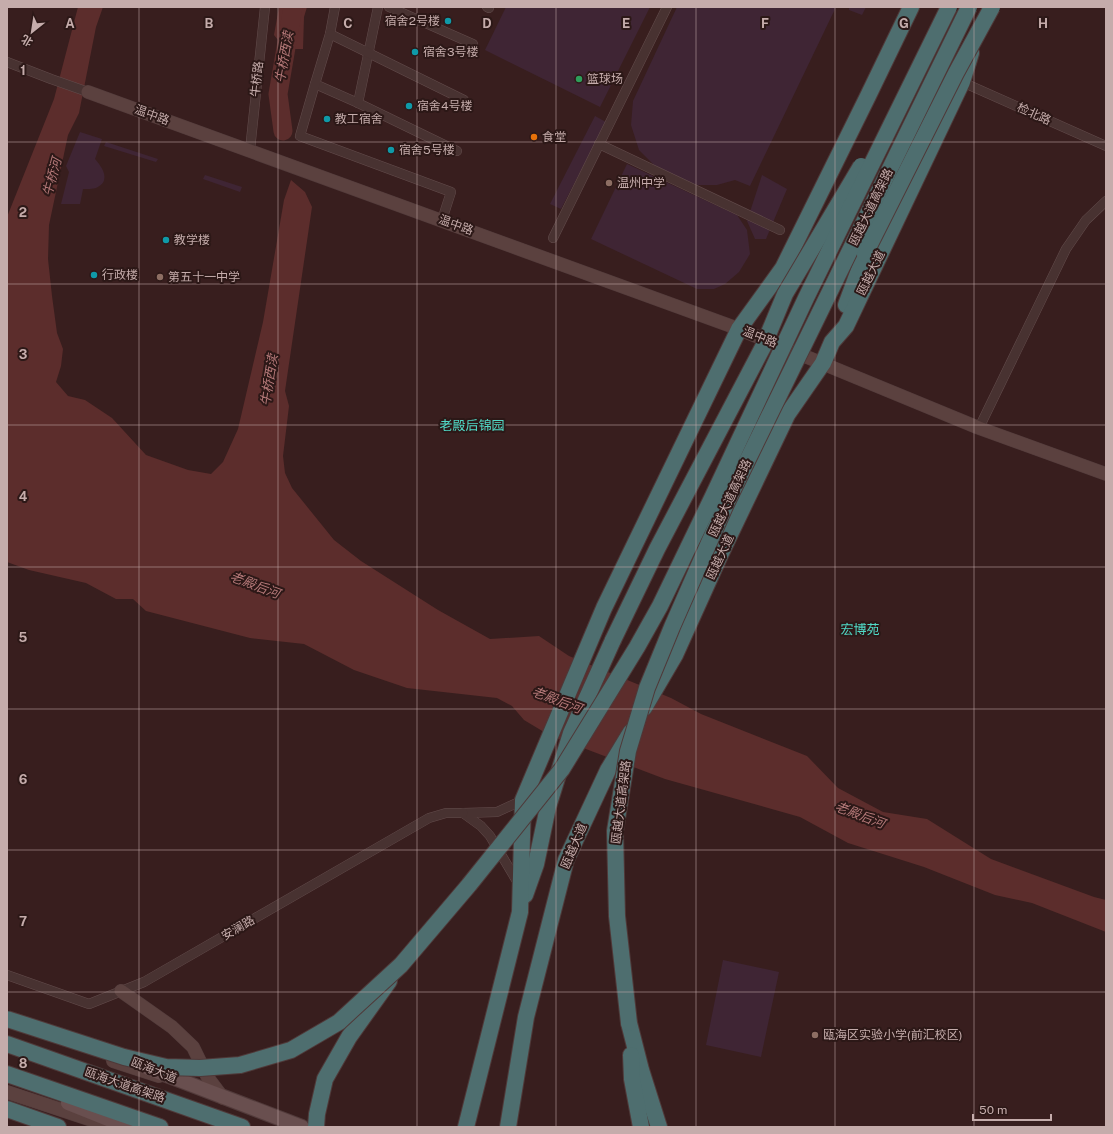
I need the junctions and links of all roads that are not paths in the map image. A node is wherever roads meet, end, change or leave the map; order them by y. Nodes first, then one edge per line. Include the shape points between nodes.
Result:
1 (265, 7) edge
2 (335, 7) edge
3 (378, 7) edge
4 (389, 7) edge
5 (667, 7) edge
6 (911, 7) edge
7 (949, 7) edge
8 (969, 7) edge
9 (985, 7) edge
10 (992, 7) edge
11 (330, 34) junction
12 (473, 44) dead end
13 (368, 53) junction
14 (7, 62) edge
15 (962, 82) junction
16 (315, 84) junction
17 (88, 92) joint
18 (906, 96) junction
19 (464, 100) dead end
20 (358, 103) junction
21 (599, 144) junction
22 (1106, 146) edge
23 (250, 150) junction
24 (457, 151) dead end
25 (1106, 201) edge
26 (442, 220) junction
27 (780, 230) dead end
28 (553, 238) dead end
29 (739, 329) junction
30 (832, 342) junction
31 (823, 363) junction
32 (979, 428) junction
33 (1106, 474) edge
34 (523, 800) junction
35 (463, 813) junction
36 (521, 887) junction
37 (520, 912) junction
38 (401, 965) junction
39 (7, 975) edge
40 (121, 991) junction
41 (7, 1012) edge
42 (7, 1019) edge
43 (629, 1023) junction
44 (7, 1027) edge
45 (7, 1044) edge
46 (7, 1074) edge
47 (7, 1082) edge
48 (7, 1092) edge
49 (223, 1098) junction
50 (7, 1109) edge
51 (58, 1127) edge
52 (114, 1127) edge
53 (128, 1127) edge
54 (160, 1127) edge
55 (242, 1127) edge
56 (302, 1127) edge
57 (316, 1127) edge
58 (466, 1127) edge
59 (508, 1127) edge
60 (641, 1127) edge
61 (659, 1127) edge

1 - 23 street, 牛桥路
2 - 11 street
3 - 13 street
4 - 12 street
5 - 21 street
6 - 29 highway via 783,268
7 - 18 highway, 瓯越大道高架路, bridge
8 - 43 highway, 瓯越大道高架路, bridge via 726,504 647,688 628,751 615,831 617,916
9 - 15 highway, 瓯越大道
10 - 30 highway, bridge via 864,254
11 - 13 street
11 - 16 street
13 - 19 street
13 - 20 street
14 - 17 street
15 - 22 street, 检北路
15 - 30 highway, 瓯越大道 via 846,326
16 - 20 street
16 - 26 street via 300,136 451,192
17 - 23 street, 温中路
18 - 37 highway, bridge via 869,152 784,294 763,347 613,639 571,733 548,807 536,864
18 - 38 highway, 瓯越大道高架路, bridge via 806,298 660,606 623,672 562,769
20 - 24 street
21 - 27 street
21 - 28 street
23 - 26 street, 温中路
25 - 32 street via 1086,220 1066,249
26 - 29 street, 温中路
29 - 31 street, 温中路
29 - 34 highway via 604,608
30 - 31 highway, 瓯越大道
31 - 32 street, 温中路
31 - 59 highway, 瓯越大道, bridge via 787,414 675,655 608,770 566,860 526,1017
32 - 33 street, 温中路
34 - 35 street, 安澜路 via 497,812
34 - 36 highway
35 - 36 street via 490,836
35 - 40 street, 安澜路 via 446,813 429,818 144,982
36 - 37 highway
37 - 58 highway
38 - 42 highway, bridge via 339,1022 291,1050 240,1065 166,1067 124,1057
38 - 57 highway, bridge via 348,1037 325,1079
39 - 40 street, 安澜路 via 89,1004
40 - 49 street via 172,1026 193,1047 208,1078
41 - 49 main road, 瓯海大道
43 - 60 highway via 632,1079
43 - 61 highway
44 - 49 street
45 - 55 highway, 瓯海大道高架路
46 - 54 highway
47 - 53 main road via 57,1098
48 - 52 street
49 - 56 main road, 瓯海大道
50 - 51 highway

